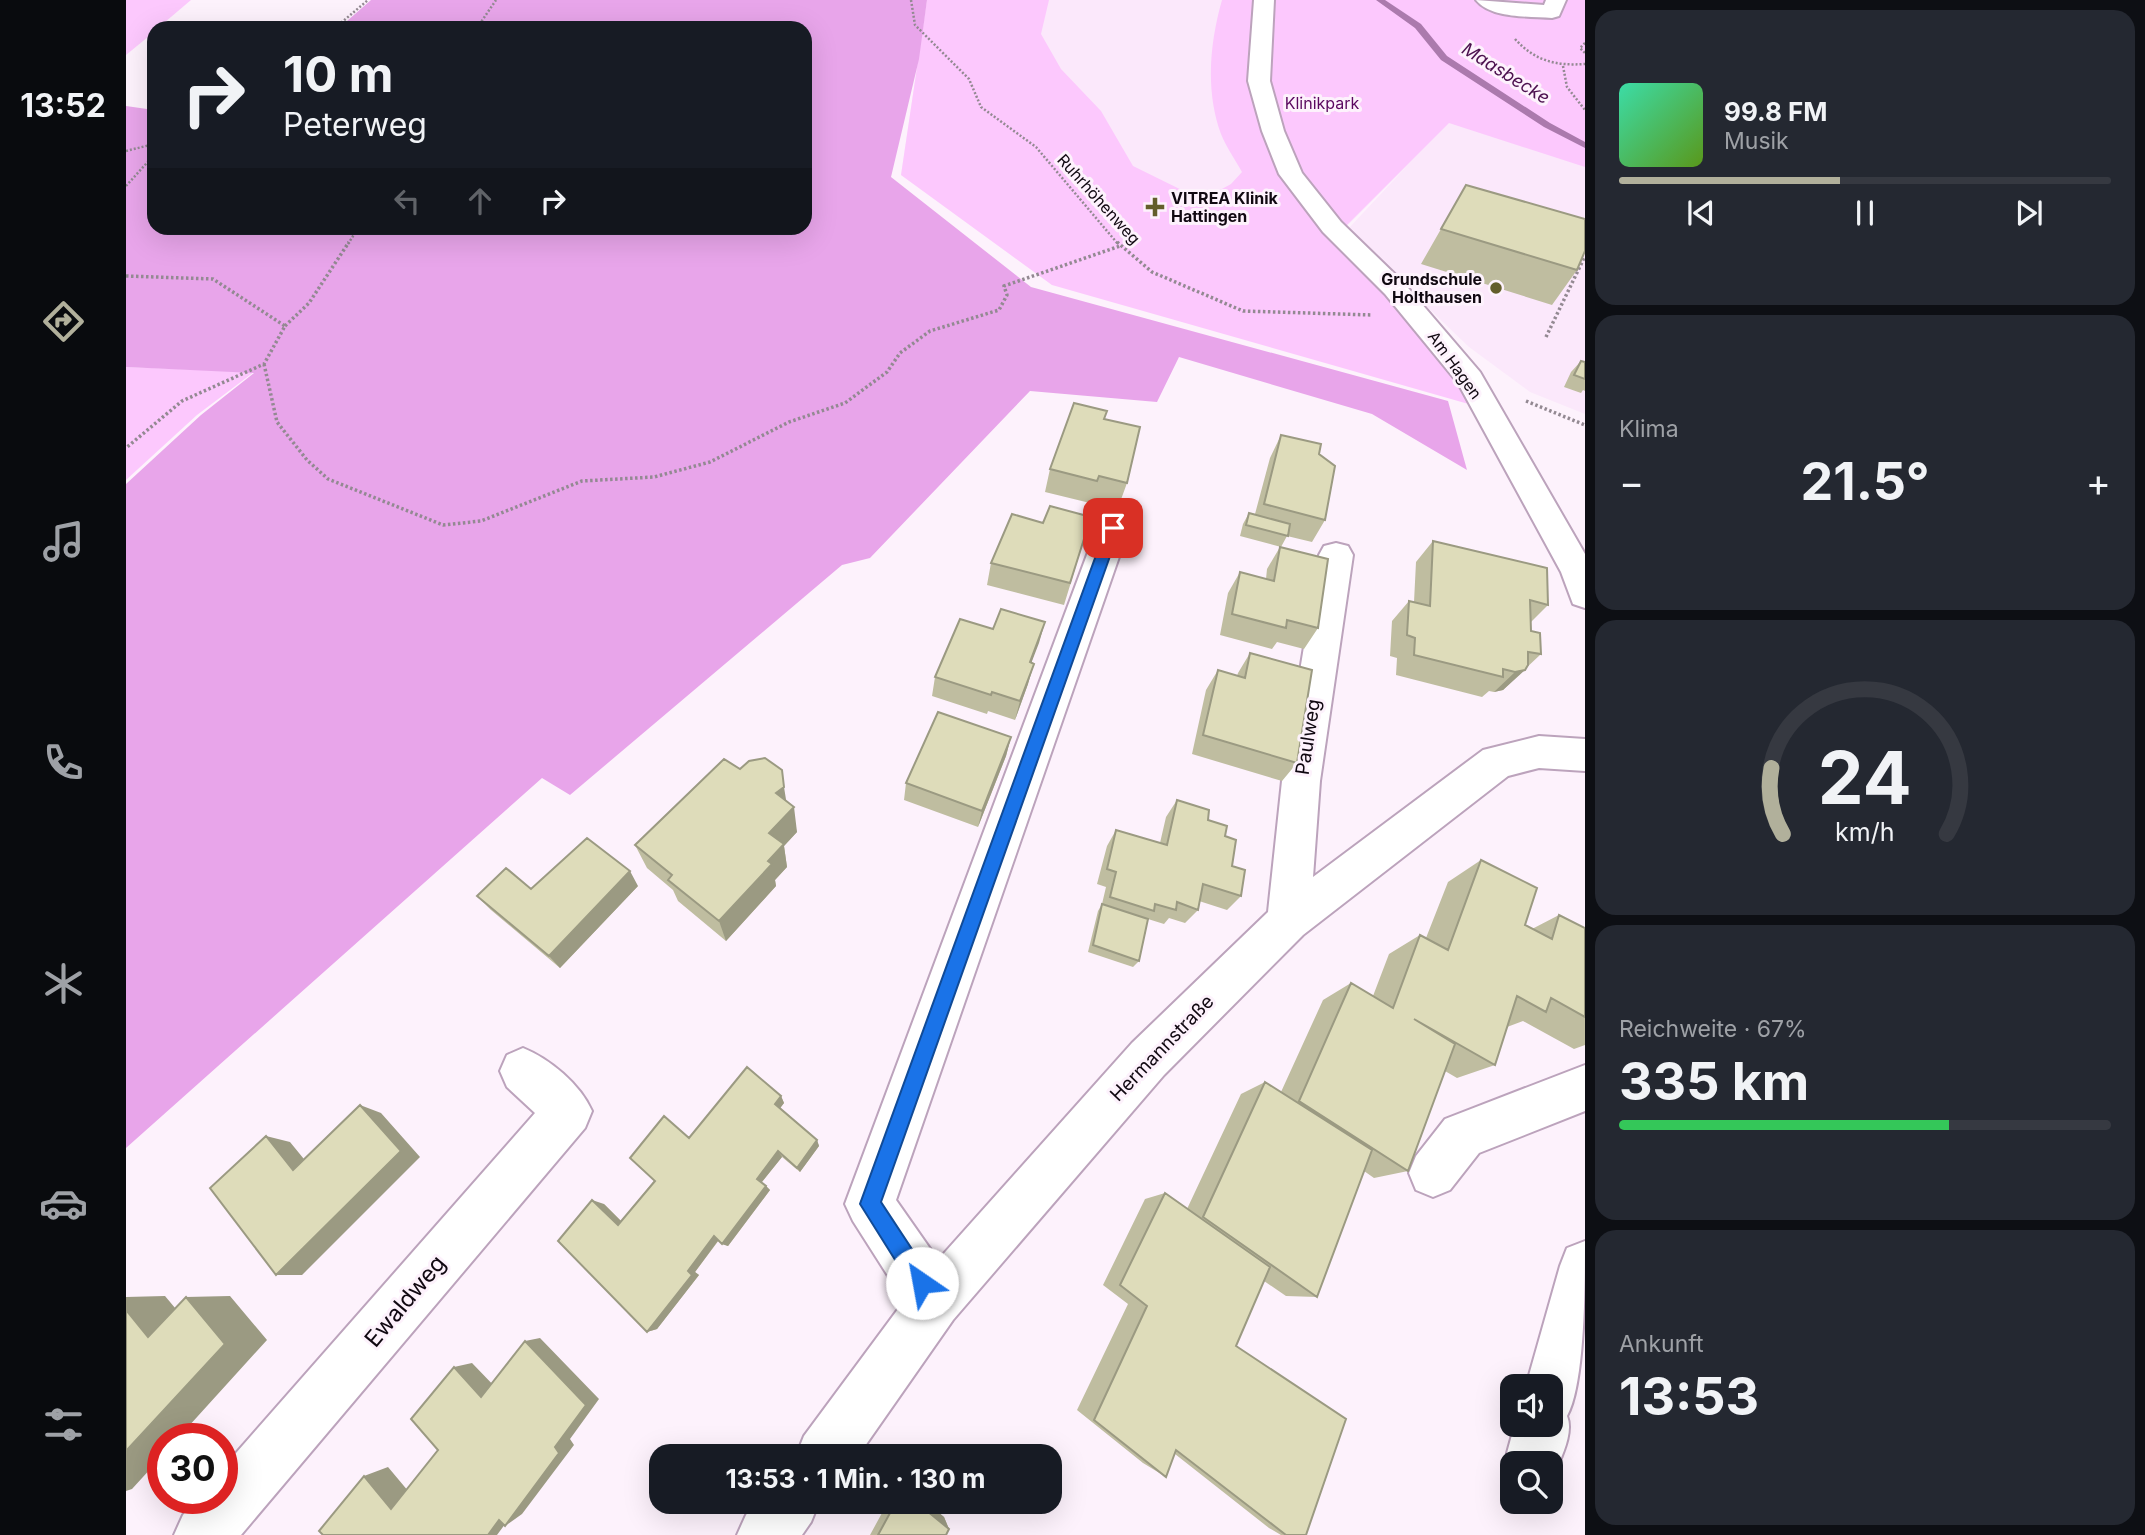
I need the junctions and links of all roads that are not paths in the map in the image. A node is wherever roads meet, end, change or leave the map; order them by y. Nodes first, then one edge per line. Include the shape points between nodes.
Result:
1 (1264, 0) edge
2 (1556, 0) edge
3 (1490, 2) edge
4 (1113, 528) dead end
5 (1336, 555) dead end
6 (1585, 595) edge
7 (1585, 755) edge
8 (1288, 920) junction
9 (523, 1071) dead end
10 (1585, 1088) edge
11 (1433, 1173) dead end
12 (1585, 1266) edge
13 (935, 1302) junction
14 (1556, 1374) edge
15 (833, 1444) edge
16 (782, 1514) edge
17 (203, 1535) edge
18 (766, 1535) edge

1 - 6 street, Am Hagen via 1259,81 1291,174 1332,227 1394,288 1470,379 1578,572
2 - 3 street via 1552,12
4 - 13 street via 870,1204
5 - 8 street, Paulweg via 1301,781
7 - 8 street, Hermannstraße via 1539,752 1497,762
8 - 13 street, Hermannstraße via 1148,1059
9 - 17 street, Ewaldweg via 568,1111
10 - 11 street via 1462,1136
12 - 14 street
13 - 15 street, Hermannstraße
16 - 18 street

